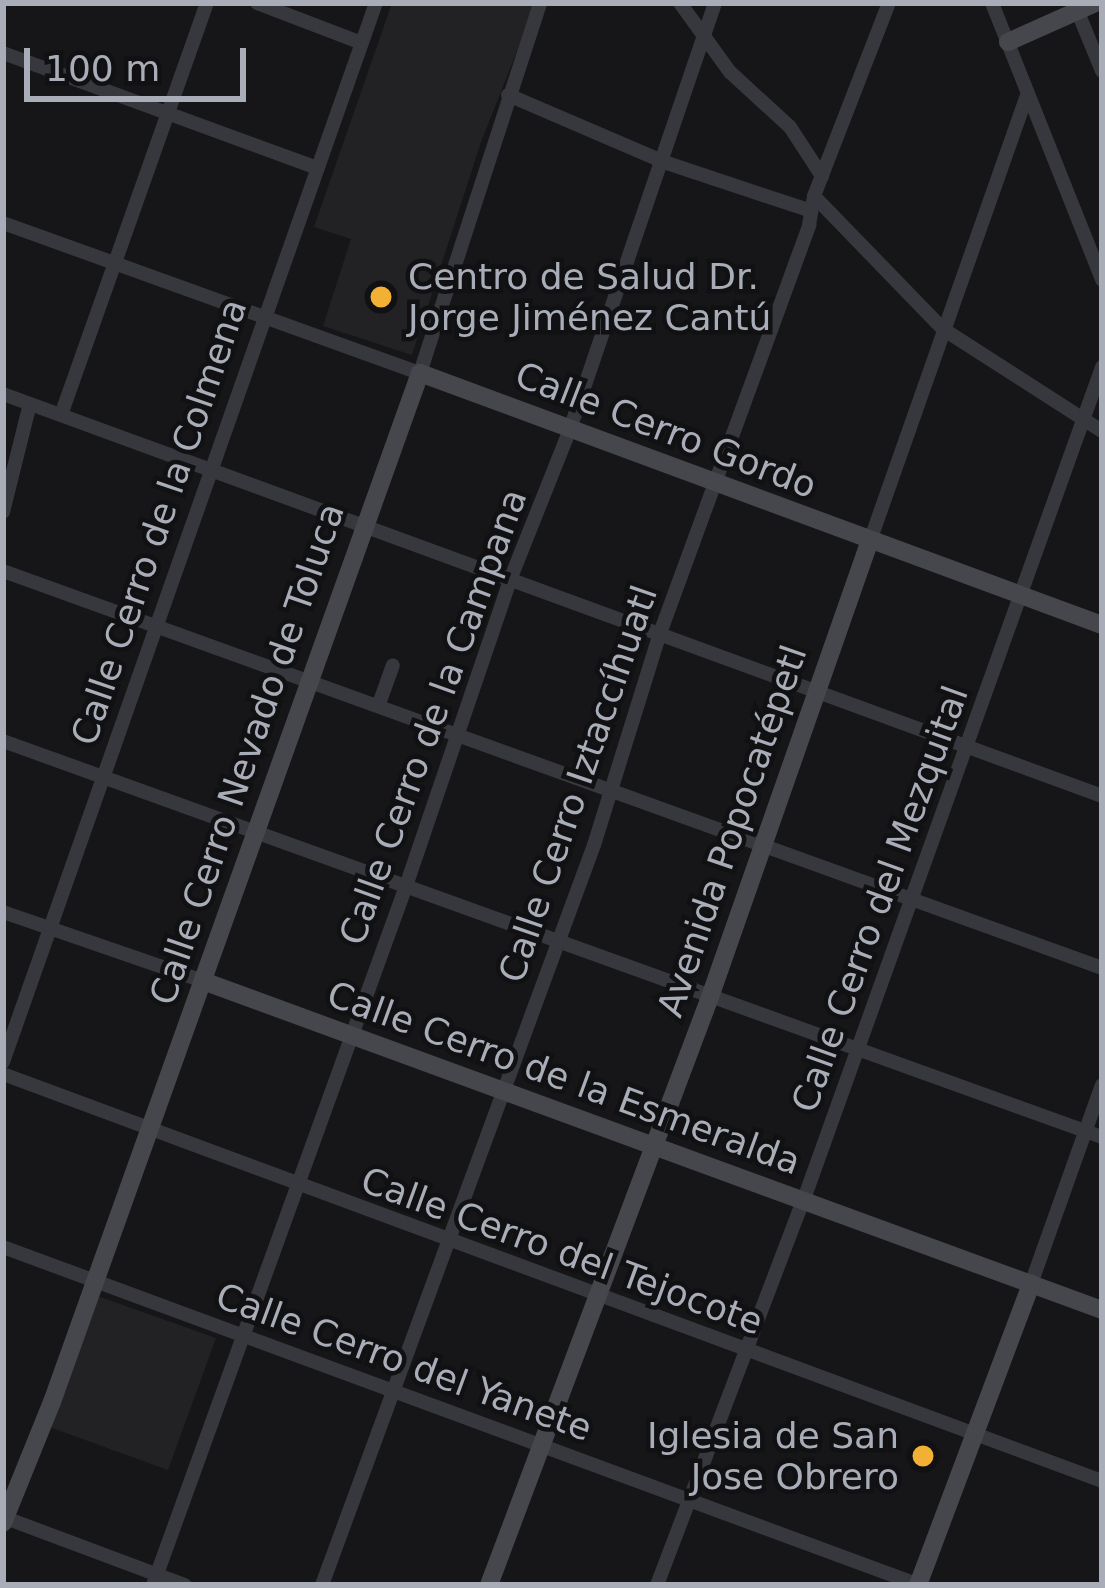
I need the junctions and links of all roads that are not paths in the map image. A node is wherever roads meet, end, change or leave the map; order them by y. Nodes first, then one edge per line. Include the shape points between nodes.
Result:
1 (207, 3) edge
2 (257, 3) edge
3 (376, 3) edge
4 (540, 3) edge
5 (680, 3) edge
6 (715, 3) edge
7 (889, 3) edge
8 (992, 3) edge
9 (1086, 7) edge
10 (703, 37) junction
11 (1008, 42) junction
12 (362, 43) junction
13 (3, 52) edge
14 (1102, 71) edge
15 (508, 94) junction
16 (1027, 96) junction
17 (170, 115) junction
18 (664, 162) junction
19 (318, 168) junction
20 (822, 176) junction
21 (813, 203) junction
22 (3, 223) edge
23 (116, 262) junction
24 (1102, 280) edge
25 (263, 317) junction
26 (943, 329) junction
27 (1102, 367) edge
28 (420, 373) junction
29 (3, 394) edge
30 (30, 404) junction
31 (62, 415) junction
32 (1083, 418) junction
33 (570, 429) junction
34 (1102, 431) edge
35 (214, 471) junction
36 (717, 485) junction
37 (3, 512) edge
38 (362, 526) junction
39 (870, 541) junction
40 (3, 571) edge
41 (510, 580) junction
42 (1020, 596) junction
43 (1102, 625) edge
44 (156, 626) junction
45 (659, 636) junction
46 (393, 664) dead end
47 (307, 680) junction
48 (815, 692) junction
49 (379, 704) junction
50 (460, 732) junction
51 (3, 741) edge
52 (967, 747) junction
53 (102, 778) junction
54 (611, 789) junction
55 (1102, 796) edge
56 (257, 834) junction
57 (763, 843) junction
58 (406, 886) junction
59 (911, 898) junction
60 (3, 912) edge
61 (51, 928) junction
62 (557, 941) junction
63 (1102, 968) edge
64 (203, 981) junction
65 (710, 997) junction
66 (350, 1036) junction
67 (858, 1049) junction
68 (3, 1062) edge
69 (3, 1074) edge
70 (1102, 1085) edge
71 (501, 1090) junction
72 (146, 1130) junction
73 (1085, 1131) junction
74 (1102, 1137) edge
75 (651, 1146) junction
76 (295, 1185) junction
77 (803, 1199) junction
78 (446, 1240) junction
79 (3, 1247) edge
80 (94, 1280) junction
81 (1031, 1284) junction
82 (595, 1296) junction
83 (1102, 1310) edge
84 (241, 1334) junction
85 (746, 1351) junction
86 (394, 1389) junction
87 (976, 1436) junction
88 (541, 1444) junction
89 (1102, 1481) edge
90 (689, 1499) junction
91 (4, 1519) edge
92 (155, 1580) edge
93 (185, 1585) edge
94 (322, 1585) edge
95 (489, 1585) edge
96 (658, 1585) edge
97 (918, 1585) edge

1 - 17 street
2 - 12 street
3 - 12 street, Calle Cerro de la Colmena
4 - 15 street, Calle Cerro Nevado de Toluca
5 - 10 street
6 - 10 street, Calle Cerro de la Campana
7 - 20 street, Calle Cerro Iztaccíhuatl
8 - 11 street
9 - 11 street
9 - 14 street
10 - 18 street, Calle Cerro de la Campana
10 - 20 street via 790,127
11 - 16 street
12 - 19 street, Calle Cerro de la Colmena
13 - 17 street
15 - 18 street
15 - 28 street, Calle Cerro Nevado de Toluca
16 - 24 street
16 - 26 street, Avenida Popocatépetl
17 - 19 street
17 - 23 street
18 - 21 street
18 - 33 street, Calle Cerro de la Campana
19 - 25 street, Calle Cerro de la Colmena
20 - 21 street, Calle Cerro Iztaccíhuatl
21 - 26 street
21 - 36 street, Calle Cerro Iztaccíhuatl
22 - 23 street, Calle Cerro Gordo
23 - 25 street, Calle Cerro Gordo
23 - 31 street
25 - 28 street, Calle Cerro Gordo
25 - 35 street, Calle Cerro de la Colmena
26 - 32 street
26 - 39 street, Avenida Popocatépetl
27 - 32 street, Calle Cerro del Mezquital
28 - 33 street, Calle Cerro Gordo
28 - 38 street, Calle Cerro Nevado de Toluca
29 - 30 street
30 - 31 street
30 - 37 street
31 - 35 street
32 - 34 street
32 - 42 street, Calle Cerro del Mezquital
33 - 36 street, Calle Cerro Gordo
33 - 41 street, Calle Cerro de la Campana
35 - 38 street
35 - 44 street, Calle Cerro de la Colmena
36 - 39 street, Calle Cerro Gordo
36 - 45 street, Calle Cerro Iztaccíhuatl
38 - 41 street
38 - 47 street, Calle Cerro Nevado de Toluca
39 - 42 street, Calle Cerro Gordo
39 - 48 street, Avenida Popocatépetl
40 - 44 street
41 - 45 street
41 - 50 street, Calle Cerro de la Campana
42 - 43 street, Calle Cerro Gordo
42 - 52 street, Calle Cerro del Mezquital
44 - 47 street
44 - 53 street, Calle Cerro de la Colmena
45 - 48 street
45 - 54 street, Calle Cerro Iztaccíhuatl
46 - 49 street
47 - 49 street
47 - 56 street, Calle Cerro Nevado de Toluca
48 - 52 street
48 - 57 street, Avenida Popocatépetl
49 - 50 street
50 - 54 street
50 - 58 street, Calle Cerro de la Campana
51 - 53 street
52 - 55 street
52 - 59 street, Calle Cerro del Mezquital
53 - 56 street
53 - 61 street, Calle Cerro de la Colmena
54 - 57 street
54 - 62 street, Calle Cerro Iztaccíhuatl
56 - 58 street
56 - 64 street, Calle Cerro Nevado de Toluca
57 - 59 street
57 - 65 street, Avenida Popocatépetl
58 - 62 street
58 - 66 street, Calle Cerro de la Campana
59 - 63 street
59 - 67 street, Calle Cerro del Mezquital
60 - 61 street, Calle Cerro de la Esmeralda
61 - 64 street, Calle Cerro de la Esmeralda
61 - 68 street, Calle Cerro de la Colmena
62 - 65 street
62 - 71 street, Calle Cerro Iztaccíhuatl
64 - 66 street, Calle Cerro de la Esmeralda
64 - 72 street, Calle Cerro Nevado de Toluca
65 - 67 street
65 - 75 street, Avenida Popocatépetl
66 - 71 street, Calle Cerro de la Esmeralda
66 - 76 street, Calle Cerro de la Campana
67 - 73 street
67 - 77 street, Calle Cerro del Mezquital
69 - 72 street, Calle Cerro del Tejocote
70 - 73 street
71 - 75 street, Calle Cerro de la Esmeralda
71 - 78 street, Calle Cerro Iztaccíhuatl
72 - 76 street, Calle Cerro del Tejocote
72 - 80 street, Calle Cerro Nevado de Toluca
73 - 74 street
73 - 81 street
75 - 77 street, Calle Cerro de la Esmeralda
75 - 82 street, Avenida Popocatépetl
76 - 78 street, Calle Cerro del Tejocote
76 - 84 street, Calle Cerro de la Campana
77 - 81 street, Calle Cerro de la Esmeralda
77 - 85 street, Calle Cerro del Mezquital
78 - 82 street, Calle Cerro del Tejocote
78 - 86 street, Calle Cerro Iztaccíhuatl
79 - 80 street, Calle Cerro del Yanete
80 - 84 street, Calle Cerro del Yanete
80 - 91 street, Calle Cerro Nevado de Toluca
81 - 83 street, Calle Cerro de la Esmeralda
81 - 87 street
82 - 85 street, Calle Cerro del Tejocote
82 - 88 street, Avenida Popocatépetl
84 - 86 street, Calle Cerro del Yanete
84 - 92 street, Calle Cerro de la Campana
85 - 87 street, Calle Cerro del Tejocote
85 - 90 street, Calle Cerro del Mezquital
86 - 88 street, Calle Cerro del Yanete
86 - 94 street, Calle Cerro Iztaccíhuatl
87 - 89 street, Calle Cerro del Tejocote
87 - 97 street
88 - 90 street, Calle Cerro del Yanete
88 - 95 street, Avenida Popocatépetl
90 - 96 street, Calle Cerro del Mezquital
90 - 97 street, Calle Cerro del Yanete
91 - 92 street
92 - 93 street

